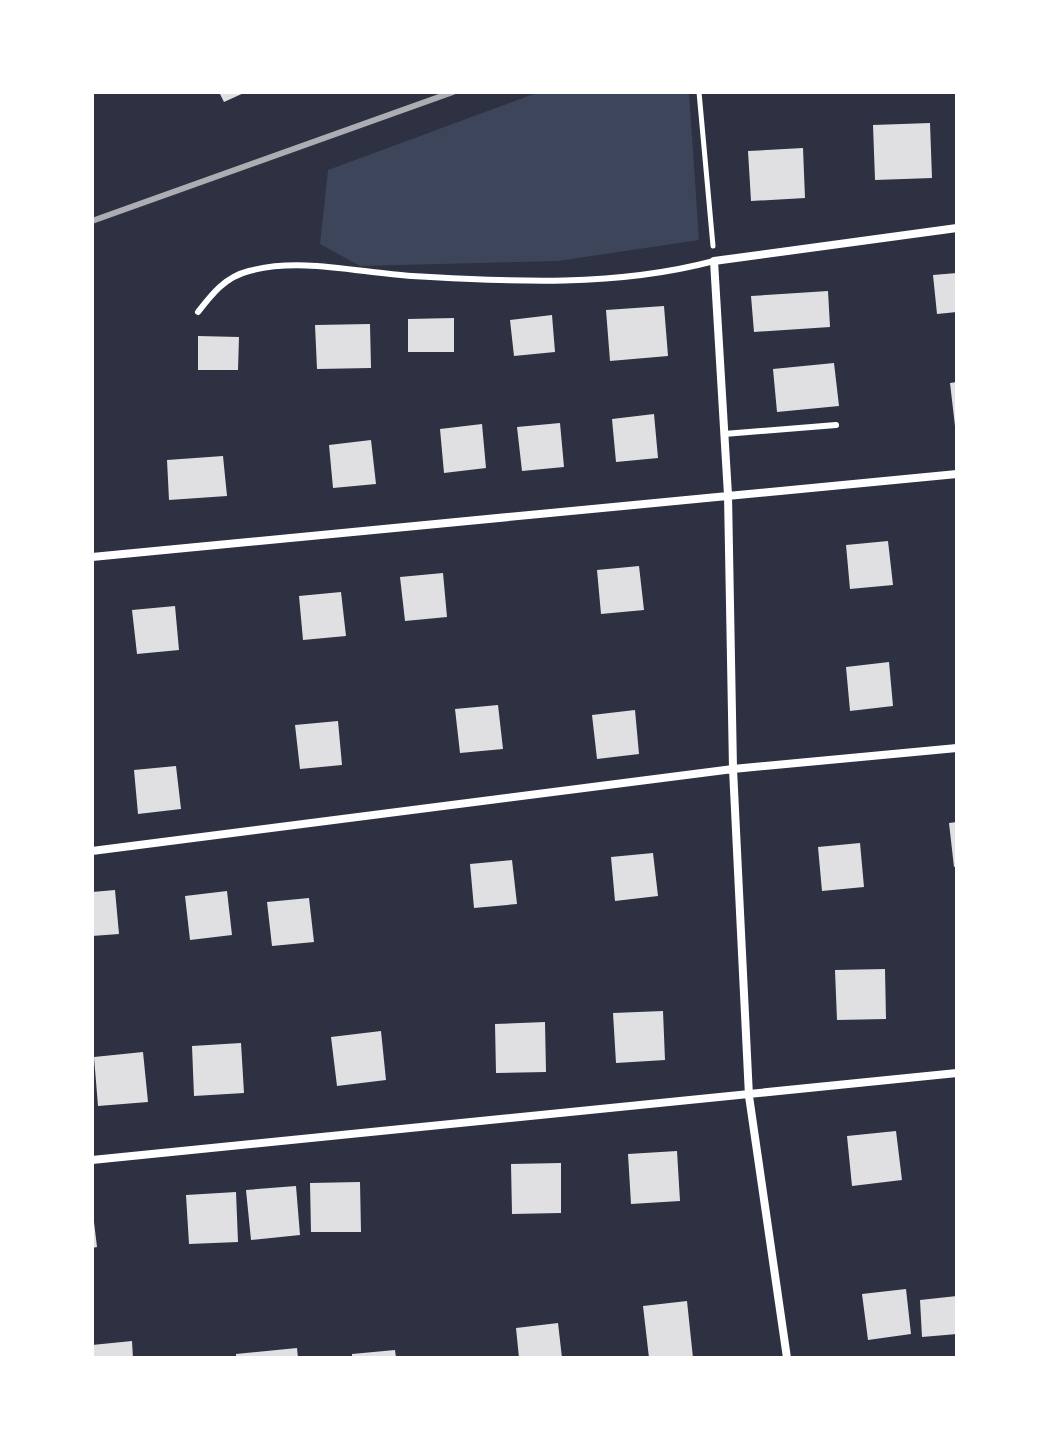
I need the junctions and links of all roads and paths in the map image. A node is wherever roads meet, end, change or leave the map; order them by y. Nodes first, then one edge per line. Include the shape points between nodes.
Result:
1 (699, 92) edge
2 (957, 228) edge
3 (714, 261) junction
4 (198, 312) dead end
5 (836, 425) dead end
6 (724, 434) junction
7 (957, 474) edge
8 (728, 495) junction
9 (92, 557) edge
10 (957, 748) edge
11 (733, 769) junction
12 (92, 851) edge
13 (957, 1073) edge
14 (749, 1096) junction
15 (92, 1160) edge
16 (787, 1358) edge

1 - 3 path
2 - 3 street
3 - 4 lane via 601,281 412,276 299,266 248,271 219,285
3 - 6 street
5 - 6 lane
6 - 8 street
7 - 8 street
8 - 9 street
8 - 11 street
10 - 11 street
11 - 12 street
11 - 14 street
13 - 14 street
14 - 15 street
14 - 16 street

